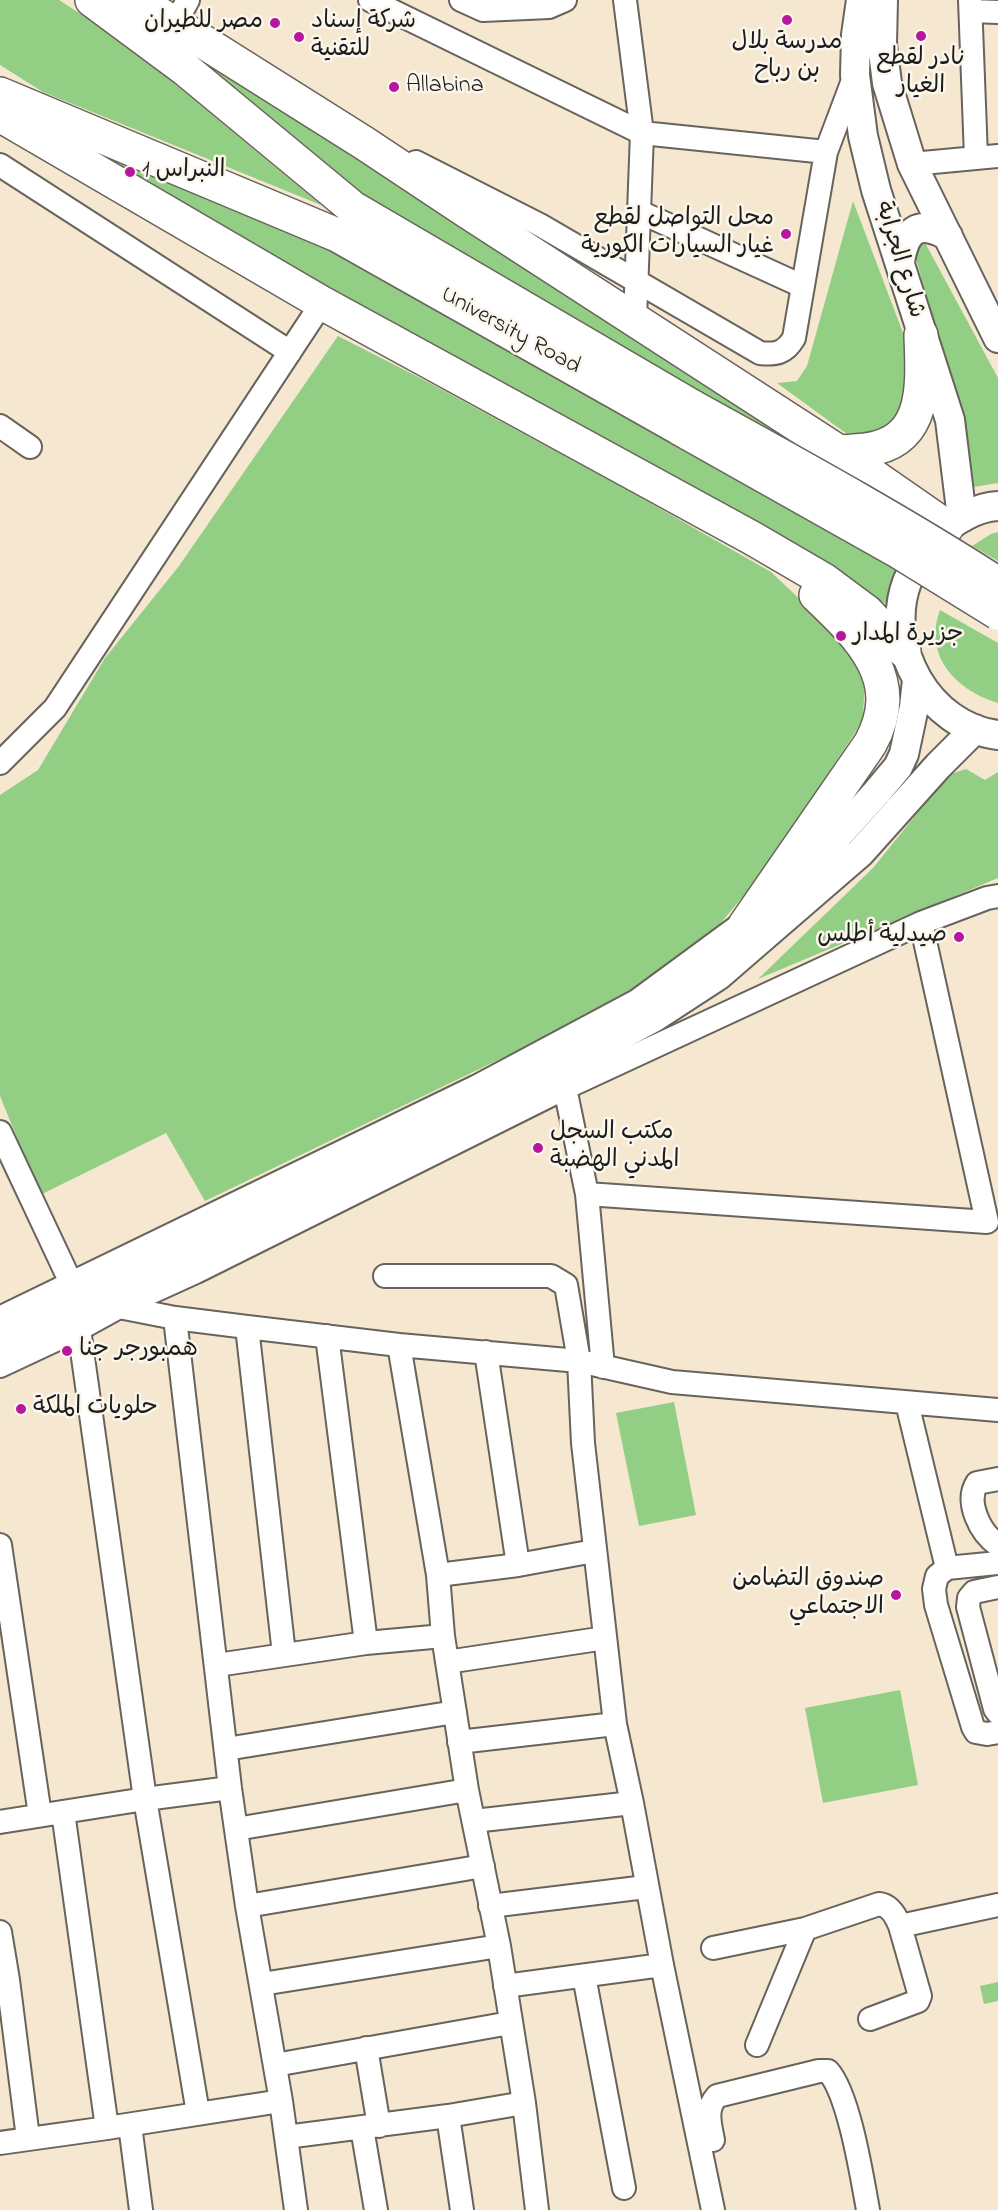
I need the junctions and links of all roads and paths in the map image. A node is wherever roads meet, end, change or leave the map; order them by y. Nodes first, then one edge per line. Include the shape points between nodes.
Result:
1 (92, 0) edge
2 (137, 0) edge
3 (370, 0) edge
4 (461, 0) edge
5 (565, 0) edge
6 (625, 0) edge
7 (861, 0) edge
8 (883, 0) edge
9 (970, 6) edge
10 (181, 12) edge
11 (998, 12) edge
12 (855, 75) junction
13 (0, 94) edge
14 (0, 112) edge
15 (642, 133) junction
16 (364, 142) junction
17 (826, 152) junction
18 (987, 156) edge
19 (912, 164) junction
20 (0, 165) edge
21 (640, 212) junction
22 (948, 236) junction
23 (900, 262) junction
24 (637, 280) junction
25 (802, 286) junction
26 (322, 303) junction
27 (635, 319) junction
28 (995, 326) edge
29 (921, 335) junction
30 (290, 352) junction
31 (687, 418) junction
32 (0, 426) edge
33 (30, 447) dead end
34 (839, 452) junction
35 (998, 506) edge
36 (954, 522) junction
37 (752, 538) junction
38 (998, 584) edge
39 (998, 613) edge
40 (910, 666) junction
41 (991, 735) edge
42 (0, 764) edge
43 (998, 896) edge
44 (921, 923) junction
45 (745, 925) junction
46 (575, 1061) junction
47 (565, 1088) junction
48 (484, 1098) junction
49 (0, 1132) edge
50 (587, 1194) junction
51 (993, 1222) edge
52 (386, 1276) dead end
53 (72, 1285) junction
54 (115, 1299) junction
55 (175, 1318) junction
56 (0, 1321) edge
57 (247, 1327) junction
58 (79, 1329) junction
59 (327, 1336) junction
60 (399, 1345) junction
61 (0, 1346) edge
62 (486, 1352) junction
63 (579, 1360) junction
64 (0, 1366) edge
65 (603, 1367) junction
66 (907, 1403) junction
67 (998, 1410) edge
68 (998, 1479) edge
69 (0, 1545) edge
70 (998, 1545) edge
71 (594, 1551) junction
72 (998, 1563) edge
73 (518, 1565) junction
74 (947, 1568) junction
75 (438, 1575) junction
76 (998, 1587) edge
77 (443, 1636) junction
78 (605, 1638) junction
79 (366, 1643) junction
80 (285, 1654) junction
81 (447, 1662) junction
82 (217, 1665) junction
83 (455, 1712) junction
84 (998, 1713) edge
85 (615, 1724) junction
86 (998, 1732) edge
87 (459, 1742) junction
88 (226, 1749) junction
89 (230, 1788) junction
90 (467, 1790) junction
91 (145, 1799) junction
92 (632, 1803) junction
93 (63, 1812) junction
94 (40, 1815) junction
95 (474, 1821) junction
96 (0, 1822) edge
97 (236, 1829) junction
98 (483, 1866) junction
99 (646, 1887) junction
100 (998, 1905) edge
101 (247, 1906) junction
102 (490, 1906) junction
103 (900, 1926) junction
104 (805, 1929) junction
105 (0, 1932) edge
106 (499, 1946) junction
107 (713, 1948) dead end
108 (662, 1965) junction
109 (584, 1976) junction
110 (4, 1981) edge
111 (262, 1984) junction
112 (506, 1986) junction
113 (870, 2019) dead end
114 (510, 2023) junction
115 (757, 2045) dead end
116 (366, 2048) junction
117 (9, 2060) edge
118 (275, 2065) junction
119 (281, 2101) junction
120 (524, 2103) junction
121 (198, 2113) junction
122 (448, 2116) junction
123 (130, 2125) junction
124 (370, 2127) junction
125 (107, 2128) junction
126 (286, 2137) junction
127 (28, 2138) junction
128 (0, 2143) edge
129 (624, 2188) dead end
130 (141, 2210) edge
131 (296, 2210) edge
132 (376, 2210) edge
133 (462, 2210) edge
134 (537, 2210) edge
135 (713, 2210) edge
136 (723, 2210) edge
137 (868, 2210) edge

1 - 31 highway, University Road via 185,69 353,208
2 - 10 highway
3 - 15 street
4 - 5 street via 483,10 549,6
6 - 15 street
7 - 12 main road, شارع الجرابة
8 - 19 main road, شارع الجرابة via 882,44 887,83
9 - 11 street
9 - 18 street
10 - 16 highway
12 - 17 street
12 - 23 main road, شارع الجرابة via 863,136
13 - 31 highway, University Road via 337,235
14 - 26 highway
15 - 17 street
15 - 21 street
16 - 24 street via 418,163
16 - 27 highway
17 - 25 street
18 - 19 street
19 - 22 main road, شارع الجرابة
20 - 30 street
21 - 24 street
21 - 25 street
22 - 23 main road via 934,228 920,228 908,235
22 - 28 main road, شارع الجرابة
23 - 29 main road, شارع الجرابة
24 - 25 street via 760,353 775,354 788,349 794,338
24 - 27 street
26 - 30 street
26 - 37 highway
27 - 34 highway
29 - 34 highway via 920,398 906,430 894,441 876,448
29 - 36 main road, شارع الجرابة via 950,420
30 - 42 street via 55,708
31 - 38 highway, University Road, bridge via 823,478
31 - 39 highway, University Road, bridge
32 - 33 street
34 - 36 highway
35 - 36 main road
36 - 40 main road via 922,552 906,583 900,617
37 - 40 highway via 824,580 867,612
37 - 45 highway via 847,625 873,660 884,696 882,716 870,744
40 - 41 main road via 932,701 945,712
40 - 45 main road via 909,736 898,767 832,842
41 - 46 main road via 938,766 860,853 719,975
43 - 44 street
44 - 47 street
44 - 51 street
45 - 48 main road via 639,1003
46 - 47 street
46 - 48 main road
47 - 50 street
47 - 54 street via 196,1272
48 - 53 main road
48 - 54 main road via 212,1243 126,1281
49 - 53 street
50 - 51 street
50 - 65 street
52 - 63 street via 558,1279 566,1285
53 - 56 main road
54 - 55 street
54 - 58 street
54 - 61 main road
55 - 57 street
55 - 82 street
57 - 59 street
57 - 80 street
58 - 64 street
58 - 91 street
59 - 60 street
59 - 79 street
60 - 62 street
60 - 75 street
62 - 63 street
62 - 73 street
63 - 65 street
63 - 71 street
65 - 66 street via 672,1382
66 - 67 street
66 - 74 street
68 - 70 street via 977,1483 972,1498 982,1530
69 - 94 street
71 - 73 street
71 - 78 street
72 - 74 street
73 - 75 street
74 - 86 street via 937,1576 936,1605 973,1727 976,1732
75 - 77 street
76 - 84 street via 974,1592 968,1608
77 - 79 street
77 - 81 street
78 - 81 street
78 - 85 street
79 - 80 street
80 - 82 street
81 - 83 street
82 - 88 street
83 - 87 street
83 - 88 street
85 - 87 street
85 - 92 street
87 - 90 street
88 - 89 street
89 - 91 street
89 - 97 street
90 - 95 street
90 - 97 street
91 - 93 street
91 - 121 street
92 - 95 street
92 - 99 street
93 - 94 street
93 - 125 street
94 - 96 street
95 - 98 street
97 - 101 street
98 - 101 street
98 - 102 street
99 - 102 street
99 - 108 street
100 - 103 street
101 - 111 street
102 - 106 street
103 - 104 street via 883,1904
103 - 113 street via 920,1996 918,2001
104 - 107 street
104 - 115 street
105 - 110 street
106 - 111 street
106 - 112 street
108 - 109 street
108 - 135 street
109 - 112 street
109 - 129 street
110 - 117 street
111 - 118 street
112 - 114 street
114 - 116 street
114 - 120 street
116 - 118 street
116 - 124 street
117 - 127 street
118 - 119 street
119 - 121 street
119 - 126 street
120 - 122 street
120 - 134 street
121 - 123 street
122 - 124 street
122 - 133 street
123 - 125 street
123 - 130 street
124 - 126 street
124 - 132 street
125 - 127 street
126 - 131 street
127 - 128 street
136 - 137 street via 708,2112 711,2103 717,2096 819,2071 828,2071 836,2080 856,2148

